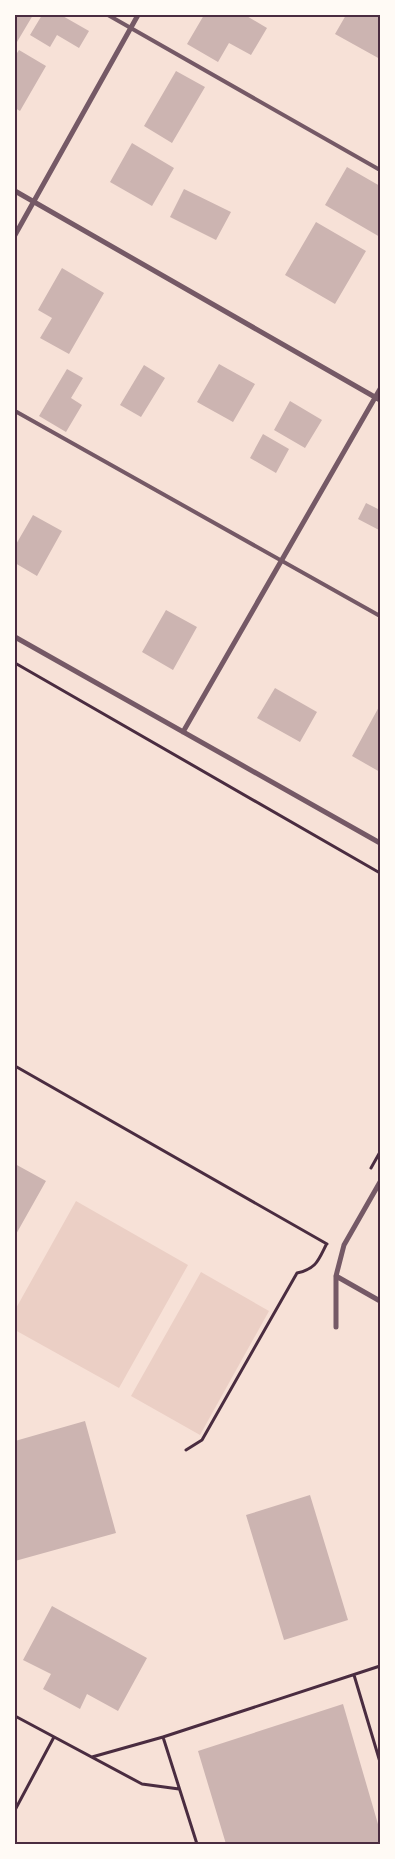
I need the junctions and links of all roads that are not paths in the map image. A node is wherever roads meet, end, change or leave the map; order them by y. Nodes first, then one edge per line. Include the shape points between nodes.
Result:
1 (108, 15) edge
2 (138, 15) edge
3 (130, 28) junction
4 (380, 170) edge
5 (15, 191) edge
6 (34, 202) junction
7 (15, 235) edge
8 (380, 389) edge
9 (378, 399) edge
10 (15, 411) edge
11 (282, 560) junction
12 (380, 616) edge
13 (15, 637) edge
14 (183, 732) junction
15 (380, 842) edge
16 (380, 1182) edge
17 (336, 1276) junction
18 (380, 1302) edge
19 (336, 1327) dead end

1 - 3 lane
2 - 3 street
3 - 4 lane
3 - 6 street
5 - 6 street
6 - 7 street
6 - 9 street
8 - 9 street
9 - 11 street
10 - 11 lane
11 - 12 lane
11 - 14 street
13 - 14 street
14 - 15 street
16 - 17 street via 344,1245
17 - 18 street
17 - 19 street

